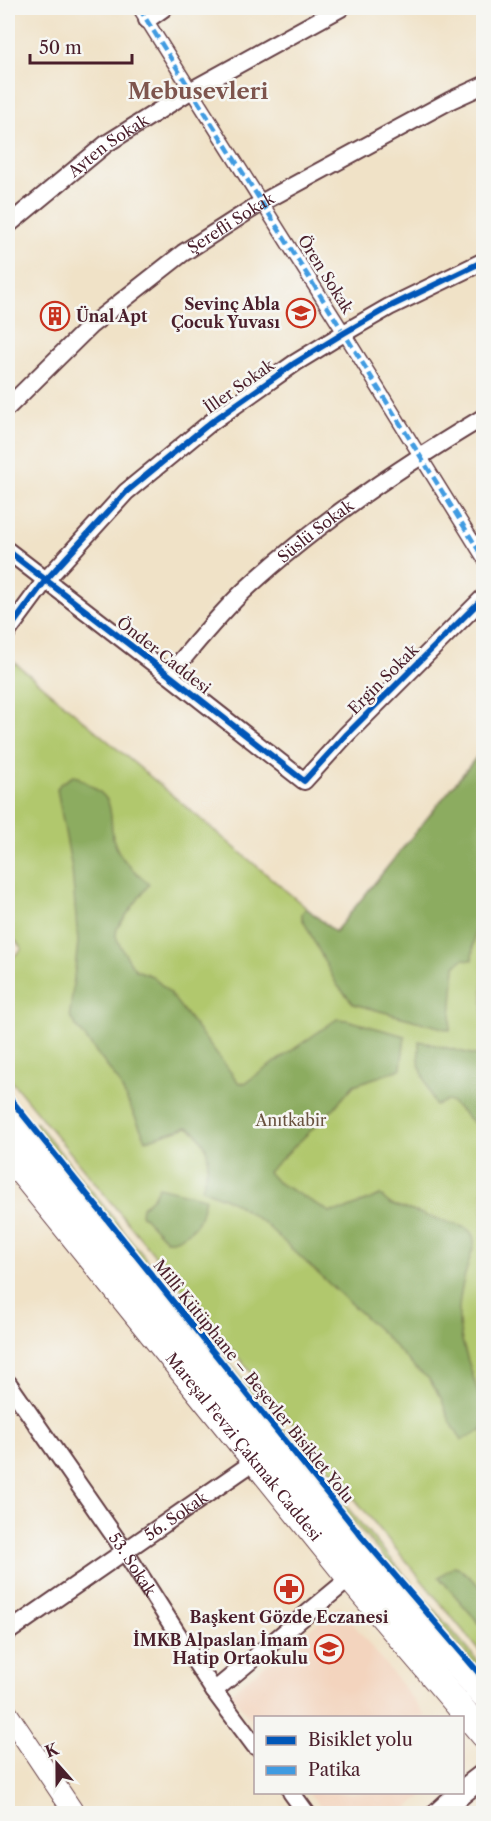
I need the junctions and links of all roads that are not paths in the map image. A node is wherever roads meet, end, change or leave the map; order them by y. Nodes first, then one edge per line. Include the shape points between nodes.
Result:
1 (164, 8) edge
2 (341, 8) edge
3 (143, 14) edge
4 (483, 85) edge
5 (190, 91) junction
6 (261, 203) junction
7 (8, 225) edge
8 (483, 261) edge
9 (344, 333) junction
10 (8, 407) edge
11 (483, 417) edge
12 (420, 457) junction
13 (8, 550) edge
14 (483, 559) edge
15 (45, 580) junction
16 (483, 597) edge
17 (8, 631) edge
18 (169, 675) junction
19 (304, 781) joint
20 (8, 1117) edge
21 (8, 1155) edge
22 (8, 1383) edge
23 (255, 1461) junction
24 (124, 1550) junction
25 (350, 1578) junction
26 (8, 1632) edge
27 (213, 1691) junction
28 (483, 1695) edge
29 (8, 1714) edge
30 (483, 1735) edge
31 (254, 1745) edge
32 (483, 1775) edge
33 (464, 1790) edge
34 (292, 1794) edge
35 (460, 1794) edge
36 (75, 1814) edge
37 (307, 1814) edge
38 (438, 1814) edge

1 - 3 street
2 - 5 street, Ayten Sokak
3 - 5 street, Ören Sokak
4 - 6 street, Şerefli Sokak
5 - 6 street, Ören Sokak
5 - 7 street, Ayten Sokak via 106,144
6 - 9 street, Ören Sokak
6 - 10 street, Şerefli Sokak via 183,253 90,326
8 - 9 street, İller Sokak
9 - 12 street, Ören Sokak
9 - 15 street, İller Sokak via 210,423 126,492
11 - 12 street, Süslü Sokak
12 - 14 street, Ören Sokak
12 - 18 street, Süslü Sokak via 321,526 245,590
13 - 15 street, Önder Caddesi
15 - 17 street, İller Sokak
15 - 18 street, Önder Caddesi
16 - 19 street, Ergin Sokak
18 - 19 street, Önder Caddesi
20 - 28 main road, Mareşal Fevzi Çakmak Caddesi via 360,1554
21 - 23 main road, Mareşal Fevzi Çakmak Caddesi
22 - 24 street, 53. Sokak
23 - 24 street, 56. Sokak
23 - 25 main road, Mareşal Fevzi Çakmak Caddesi
24 - 26 street, 56. Sokak
24 - 27 street, 53. Sokak
25 - 27 street
25 - 30 main road, Mareşal Fevzi Çakmak Caddesi
27 - 31 street, 53. Sokak
29 - 36 street
32 - 33 main road
34 - 37 street
35 - 38 main road

